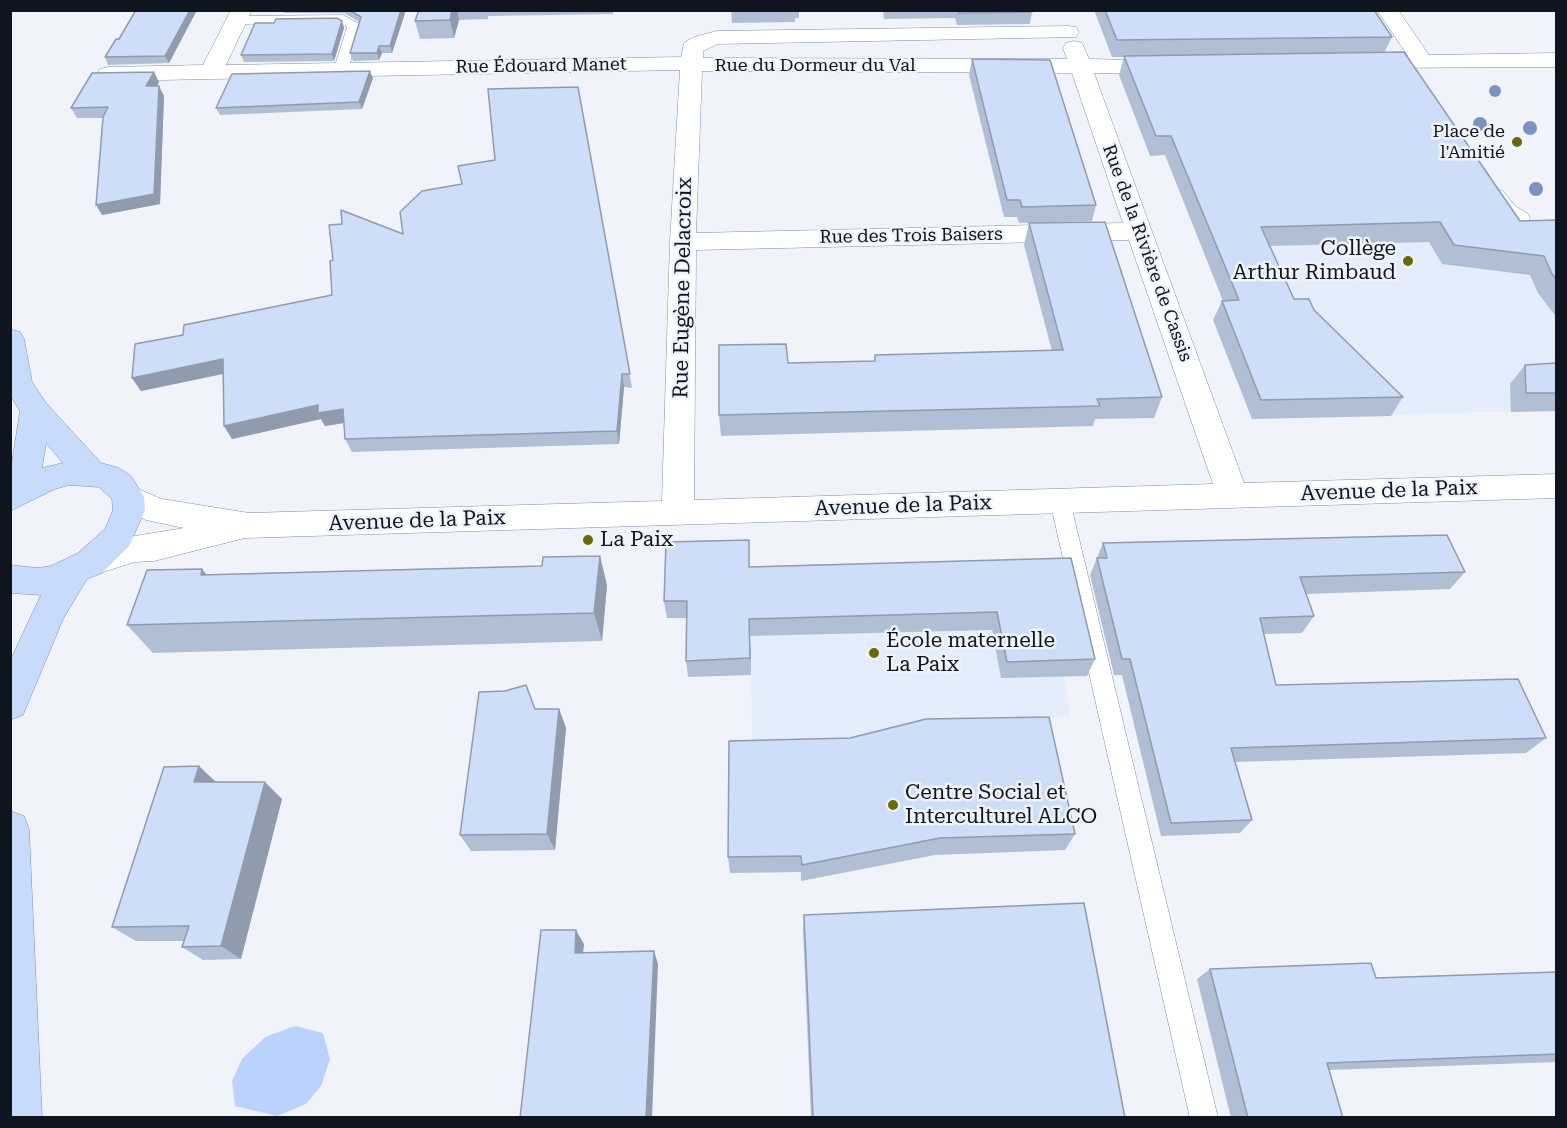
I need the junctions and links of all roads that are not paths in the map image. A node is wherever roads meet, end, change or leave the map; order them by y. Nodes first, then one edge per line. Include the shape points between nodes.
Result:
1 (1060, 10) edge
2 (1387, 10) edge
3 (239, 15) edge
4 (1068, 32) junction
5 (1557, 60) edge
6 (690, 63) junction
7 (1340, 63) edge
8 (1190, 65) edge
9 (1080, 67) junction
10 (1410, 68) junction
11 (341, 69) junction
12 (211, 72) junction
13 (100, 74) edge
14 (1490, 184) edge
15 (1522, 218) edge
16 (1139, 231) junction
17 (683, 242) junction
18 (10, 339) edge
19 (35, 411) junction
20 (91, 472) junction
21 (1557, 486) edge
22 (17, 494) edge
23 (1233, 495) junction
24 (128, 497) junction
25 (1060, 501) junction
26 (678, 513) junction
27 (249, 526) junction
28 (82, 567) junction
29 (10, 579) edge
30 (10, 704) edge
31 (10, 829) edge
32 (20, 1118) edge
33 (1204, 1118) edge

1 - 4 street, Rue de la Rivière de Cassis
2 - 10 street
3 - 11 lane via 343,19 354,24
3 - 12 street
4 - 6 street, Rue du Dormeur du Val via 717,38 692,48
4 - 9 street, Rue de la Rivière de Cassis
5 - 10 street
6 - 9 street, Rue du Dormeur du Val
6 - 11 street, Rue Édouard Manet
6 - 17 street, Rue Eugène Delacroix
7 - 10 street
8 - 9 street, Rue du Dormeur du Val
9 - 16 street, Rue de la Rivière de Cassis
11 - 12 street, Rue Édouard Manet
12 - 13 street, Rue Édouard Manet
14 - 15 lane via 1509,210
16 - 17 street, Rue des Trois Baisers
16 - 23 street, Rue de la Rivière de Cassis
17 - 26 street, Rue Eugène Delacroix
18 - 19 main road via 18,383
19 - 20 main road
19 - 22 main road
20 - 22 main road via 46,479
20 - 24 main road via 120,485
21 - 23 street, Avenue de la Paix
23 - 25 street, Avenue de la Paix
24 - 27 street, Avenue de la Paix via 157,511
24 - 28 main road via 129,510 118,537
25 - 26 street, Avenue de la Paix
25 - 33 lane
26 - 27 street, Avenue de la Paix
27 - 28 street, Avenue de la Paix via 135,549
28 - 29 main road via 37,582
28 - 30 main road via 48,613
31 - 32 main road

